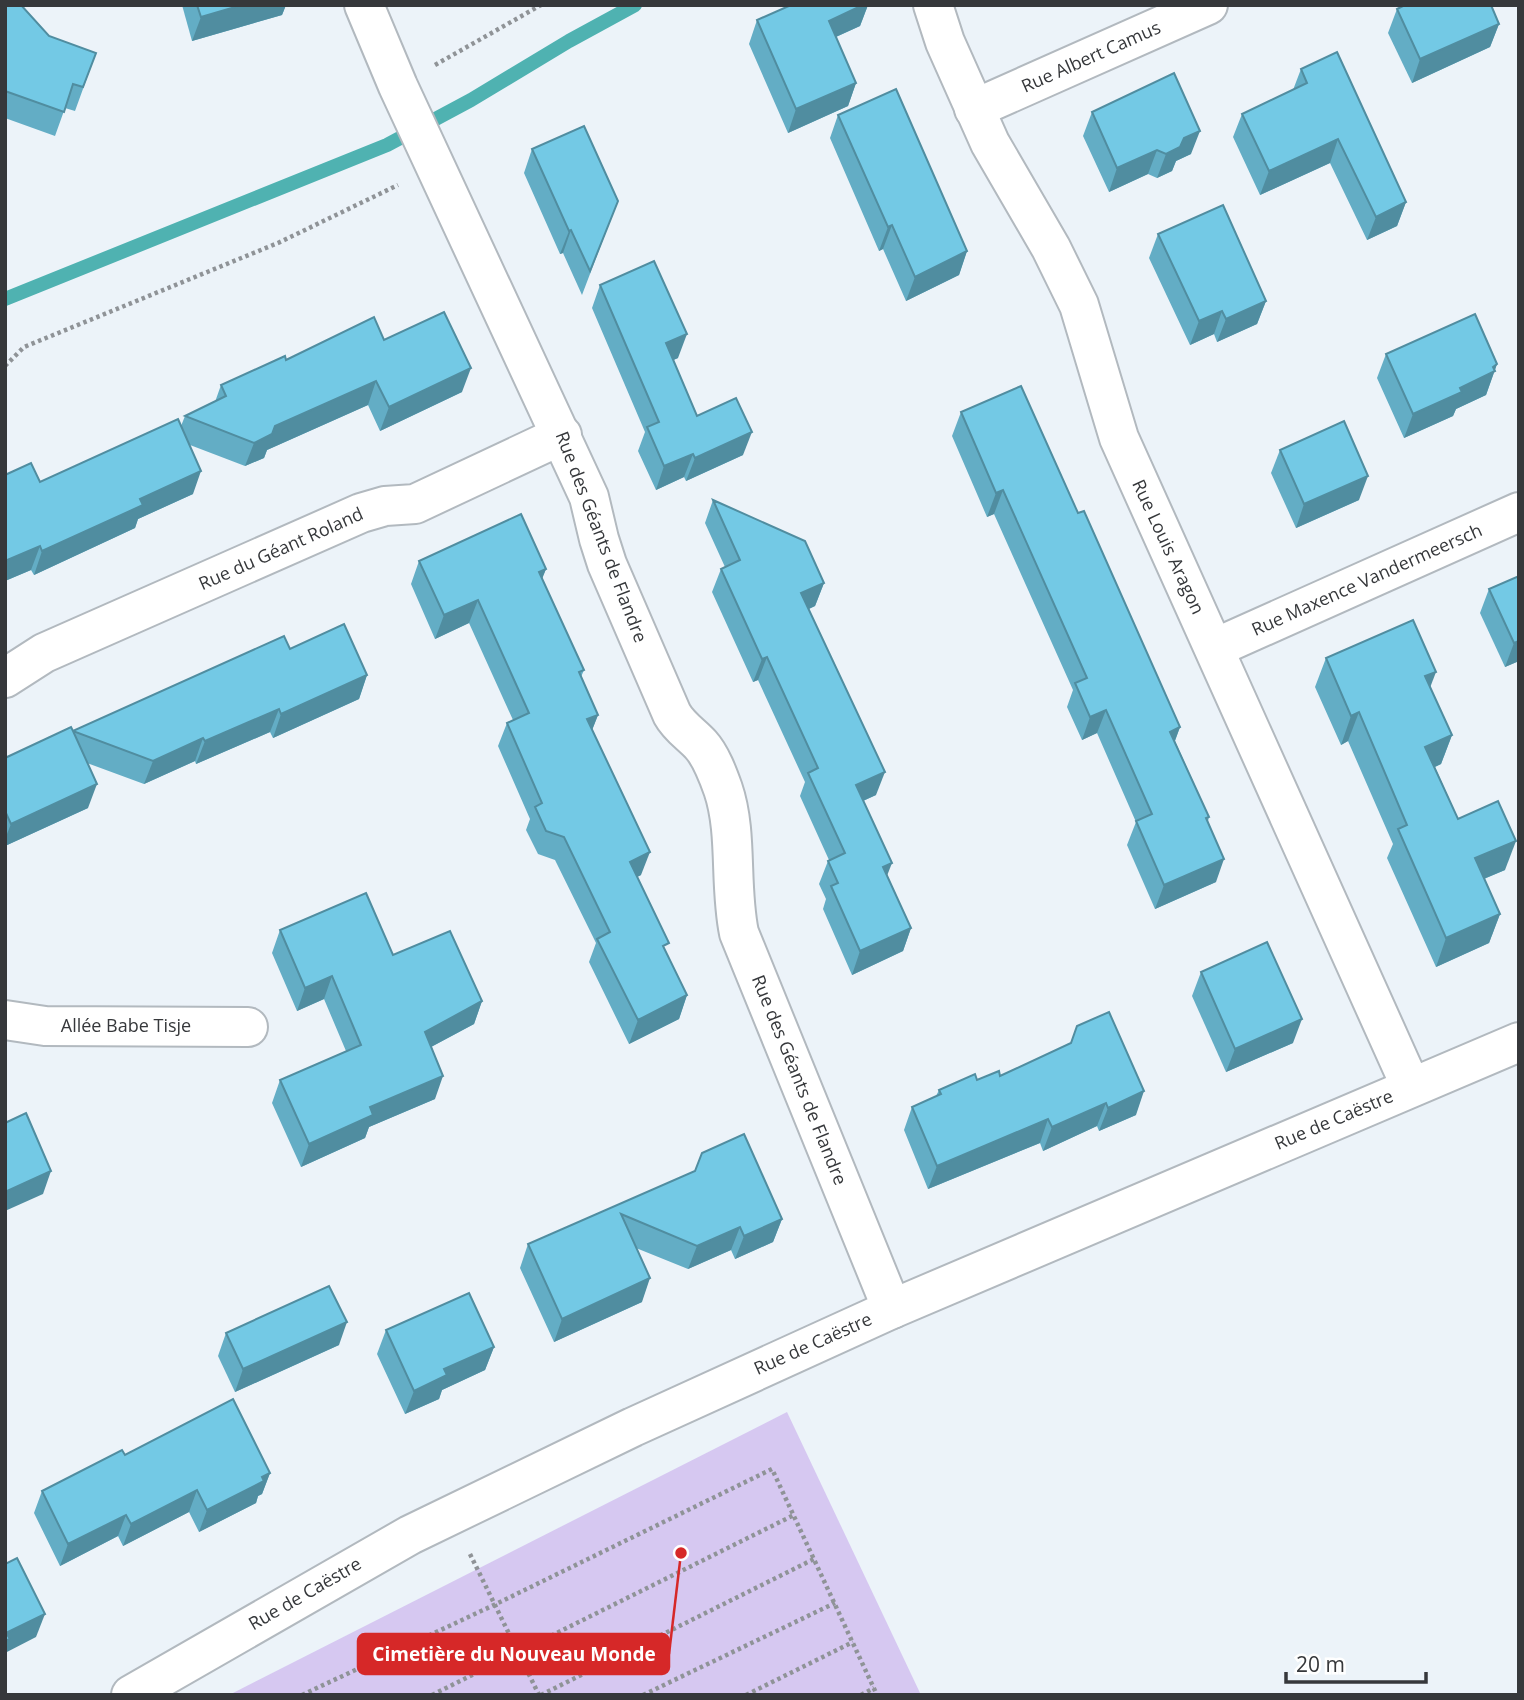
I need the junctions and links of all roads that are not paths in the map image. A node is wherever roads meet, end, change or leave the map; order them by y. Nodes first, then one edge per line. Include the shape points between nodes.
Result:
1 (364, 5) edge
2 (933, 5) edge
3 (1208, 5) edge
4 (974, 109) junction
5 (562, 435) junction
6 (1519, 512) edge
7 (1214, 648) junction
8 (5, 678) edge
9 (5, 1020) edge
10 (248, 1027) dead end
11 (1519, 1042) edge
12 (1411, 1087) junction
13 (892, 1309) junction
14 (131, 1695) edge

1 - 5 street, Rue des Géants de Flandre
2 - 4 street, Rue Louis Aragon
3 - 4 street, Rue Albert Camus
4 - 7 street, Rue Louis Aragon via 1079,305 1119,438
5 - 8 street, Rue du Géant Roland via 415,504 361,513 44,653
5 - 13 street, Rue des Géants de Flandre via 589,497 607,564 672,714 704,749 723,788 739,933
6 - 7 street, Rue Maxence Vandermeersch
7 - 12 street, Rue Louis Aragon
9 - 10 street, Allée Babe Tisje via 45,1026
11 - 12 street, Rue de Caëstre
12 - 13 street, Rue de Caëstre
13 - 14 street, Rue de Caëstre via 644,1422 374,1554

